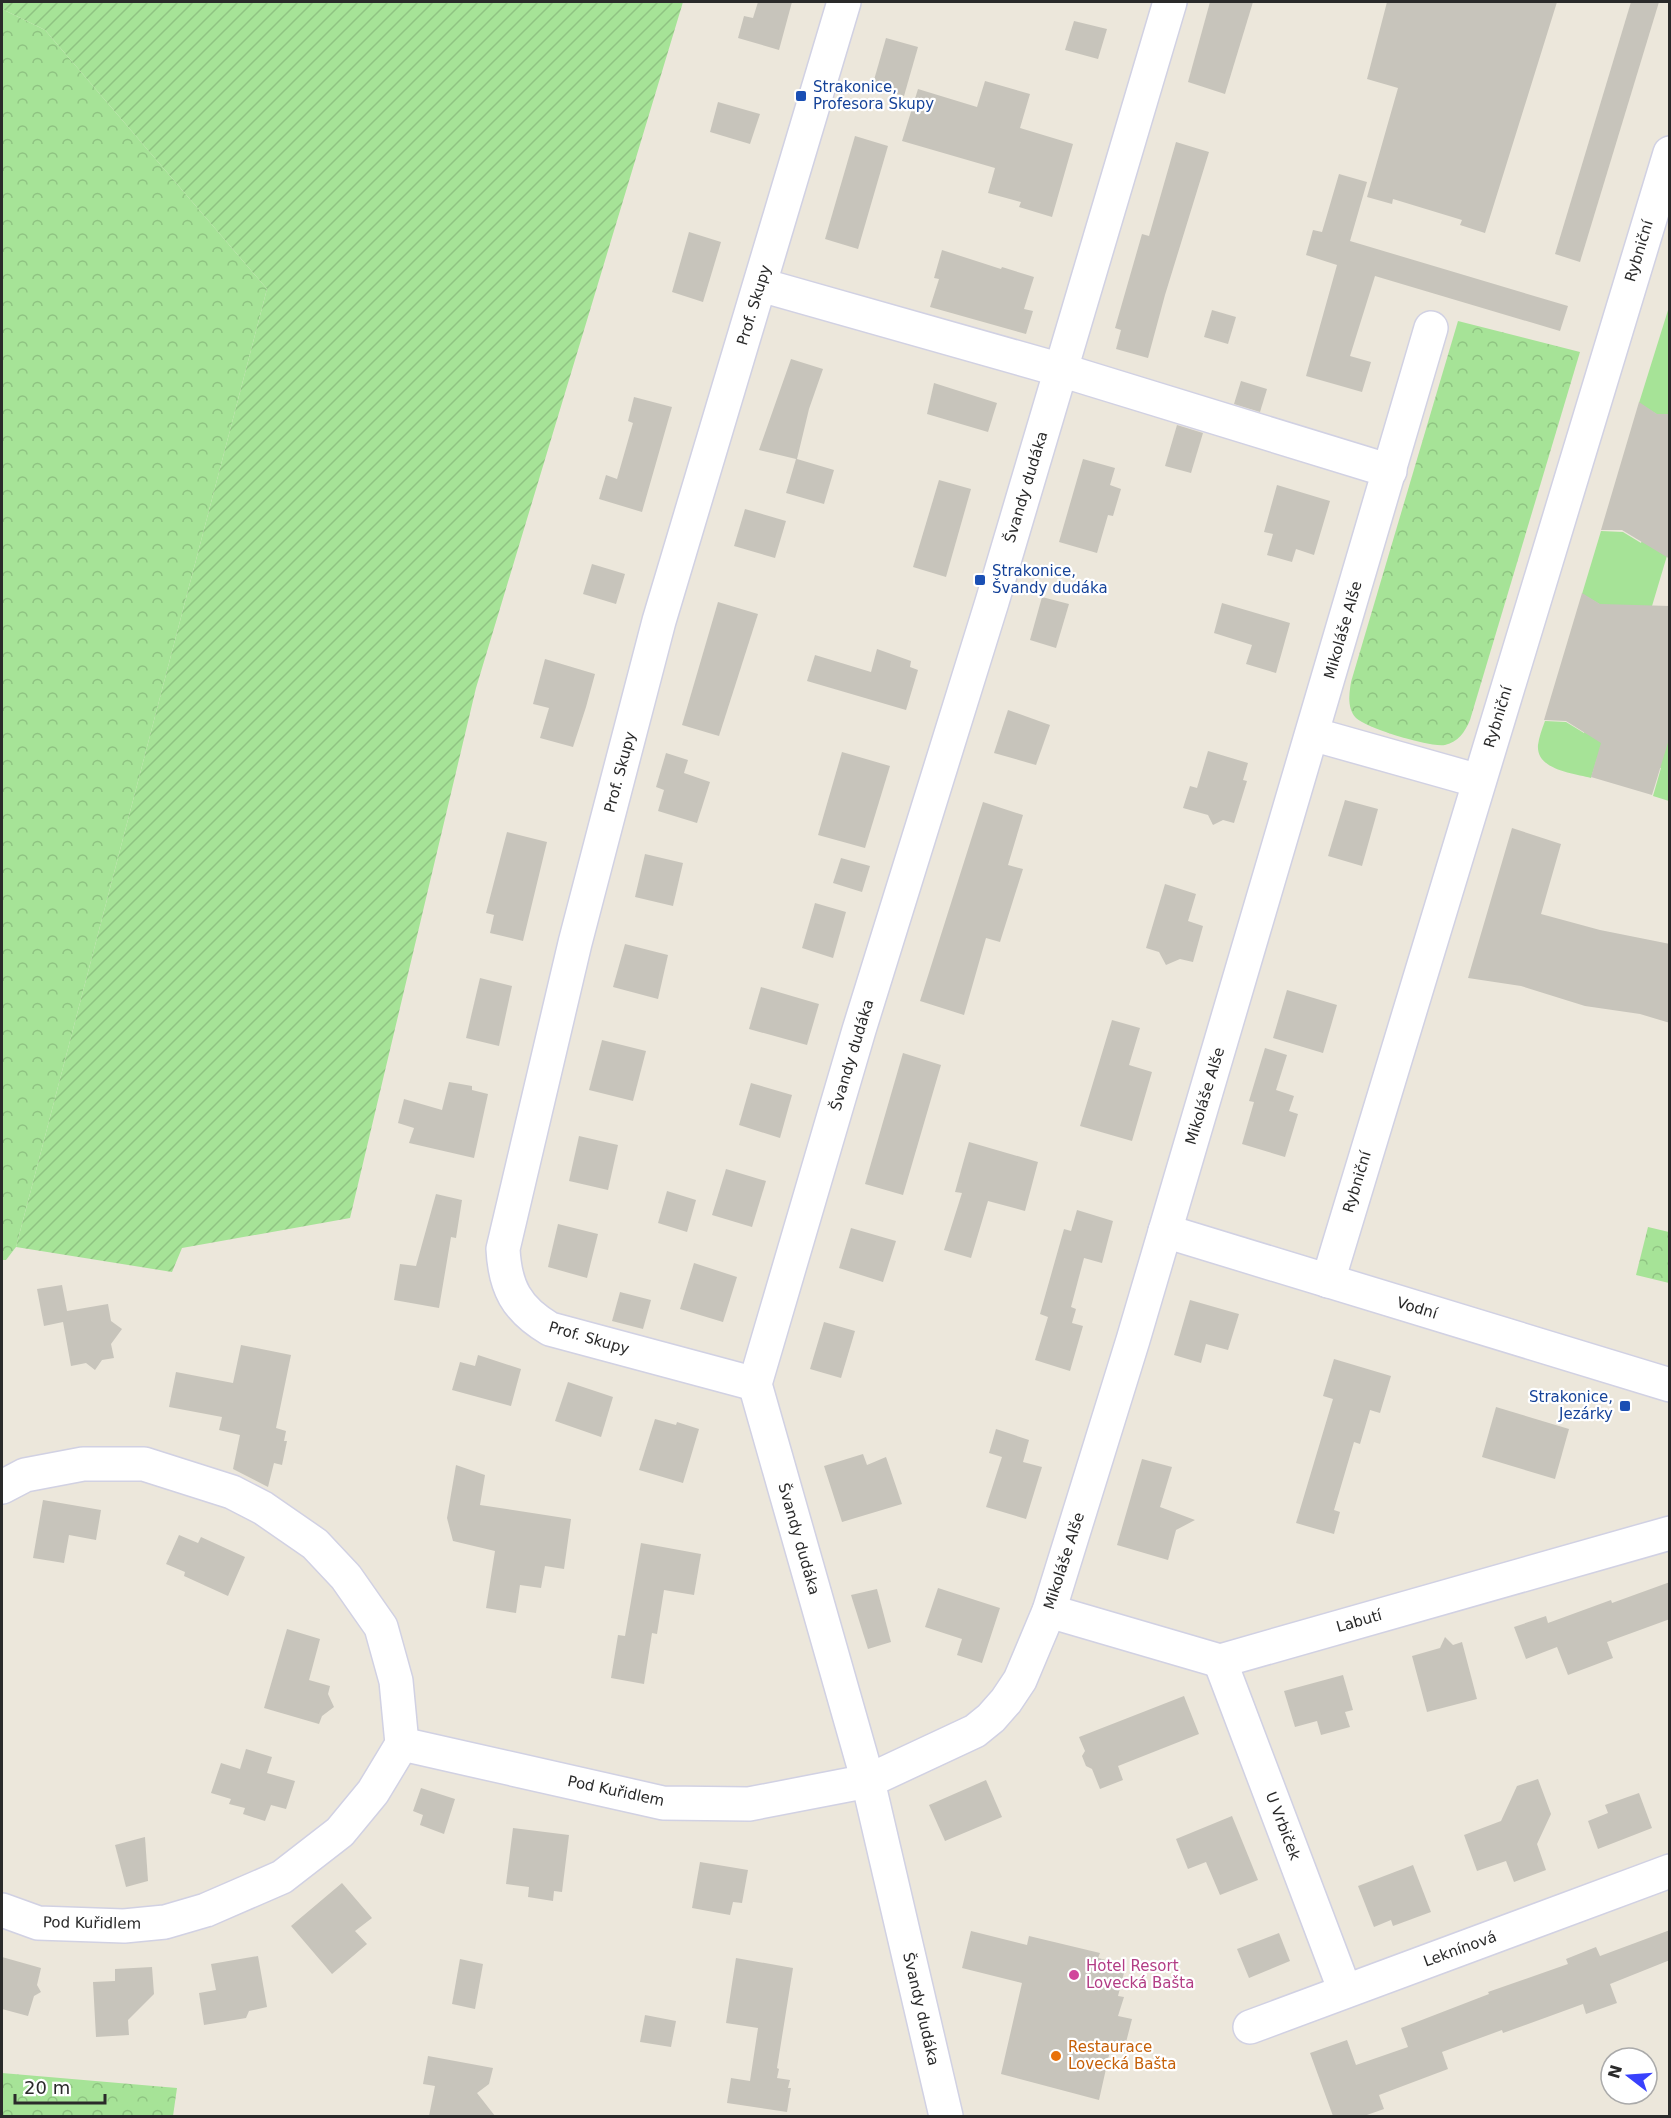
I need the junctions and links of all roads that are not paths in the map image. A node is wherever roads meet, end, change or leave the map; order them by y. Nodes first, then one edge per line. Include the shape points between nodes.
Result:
1 (844, 2) edge
2 (1170, 2) edge
3 (1670, 153) edge
4 (761, 285) junction
5 (1431, 328) dead end
6 (1061, 370) junction
7 (1390, 471) junction
8 (1312, 734) junction
9 (1479, 781) junction
10 (1165, 1231) junction
11 (1328, 1281) junction
12 (755, 1384) junction
13 (1670, 1385) edge
14 (2, 1487) edge
15 (1670, 1533) edge
16 (1048, 1611) junction
17 (1220, 1661) junction
18 (402, 1744) junction
19 (867, 1781) junction
20 (1670, 1871) edge
21 (2, 1911) edge
22 (1345, 1991) junction
23 (1250, 2027) dead end
24 (946, 2116) edge

1 - 4 street, Prof. Skupy
2 - 6 street, Švandy dudáka
3 - 9 street, Rybniční
4 - 6 street
4 - 12 street, Prof. Skupy via 659,621 575,943 503,1249 511,1293 526,1313 550,1329
5 - 7 street, Mikoláše Alše
6 - 7 street
6 - 12 street, Švandy dudáka
7 - 8 street, Mikoláše Alše
8 - 9 street
8 - 10 street, Mikoláše Alše
9 - 11 street, Rybniční
10 - 11 street, Vodní
10 - 16 street, Mikoláše Alše
11 - 13 street, Vodní
12 - 19 street, Švandy dudáka
14 - 18 street via 26,1475 83,1464 144,1464 232,1492 263,1508 315,1544 346,1577 381,1627 396,1682
15 - 17 street, Labutí
16 - 17 street
16 - 19 street, Mikoláše Alše via 1020,1680 991,1718 975,1731
17 - 22 street, U Vrbiček
18 - 19 street, Pod Kuřidlem via 663,1803 749,1804
18 - 21 street, Pod Kuřidlem via 373,1792 340,1832 282,1877 206,1910 165,1922 124,1926 38,1923
19 - 24 street, Švandy dudáka
20 - 22 street, Leknínová
22 - 23 street, Leknínová

